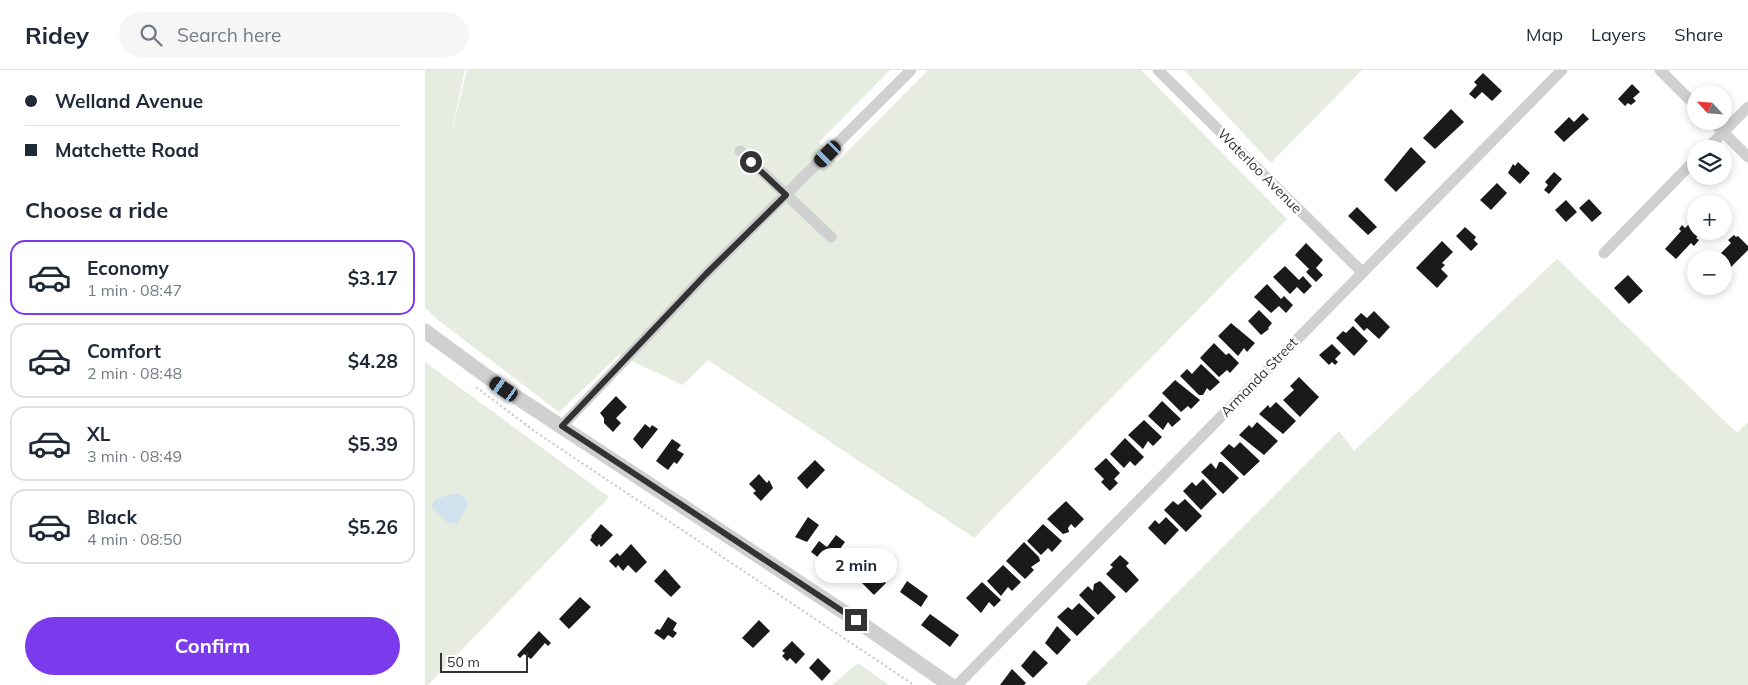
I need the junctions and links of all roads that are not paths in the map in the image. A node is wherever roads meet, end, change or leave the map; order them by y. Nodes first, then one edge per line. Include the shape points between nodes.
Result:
1 (911, 70) edge
2 (1159, 70) edge
3 (1562, 70) edge
4 (1660, 70) edge
5 (1687, 97) edge
6 (1748, 106) edge
7 (1723, 132) junction
8 (1715, 140) edge
9 (740, 151) dead end
10 (1748, 157) edge
11 (1687, 169) edge
12 (786, 195) junction
13 (831, 237) dead end
14 (1604, 253) dead end
15 (1362, 272) junction
16 (425, 331) edge
17 (562, 426) junction
18 (950, 685) edge
19 (957, 685) edge

1 - 12 street
2 - 15 street, Waterloo Avenue
3 - 15 street, Armanda Street
4 - 5 street
6 - 7 street
7 - 8 street
7 - 10 street
9 - 12 street
11 - 14 street
12 - 13 street
12 - 17 street
15 - 19 street, Armanda Street
16 - 17 street via 504,389
17 - 18 street

